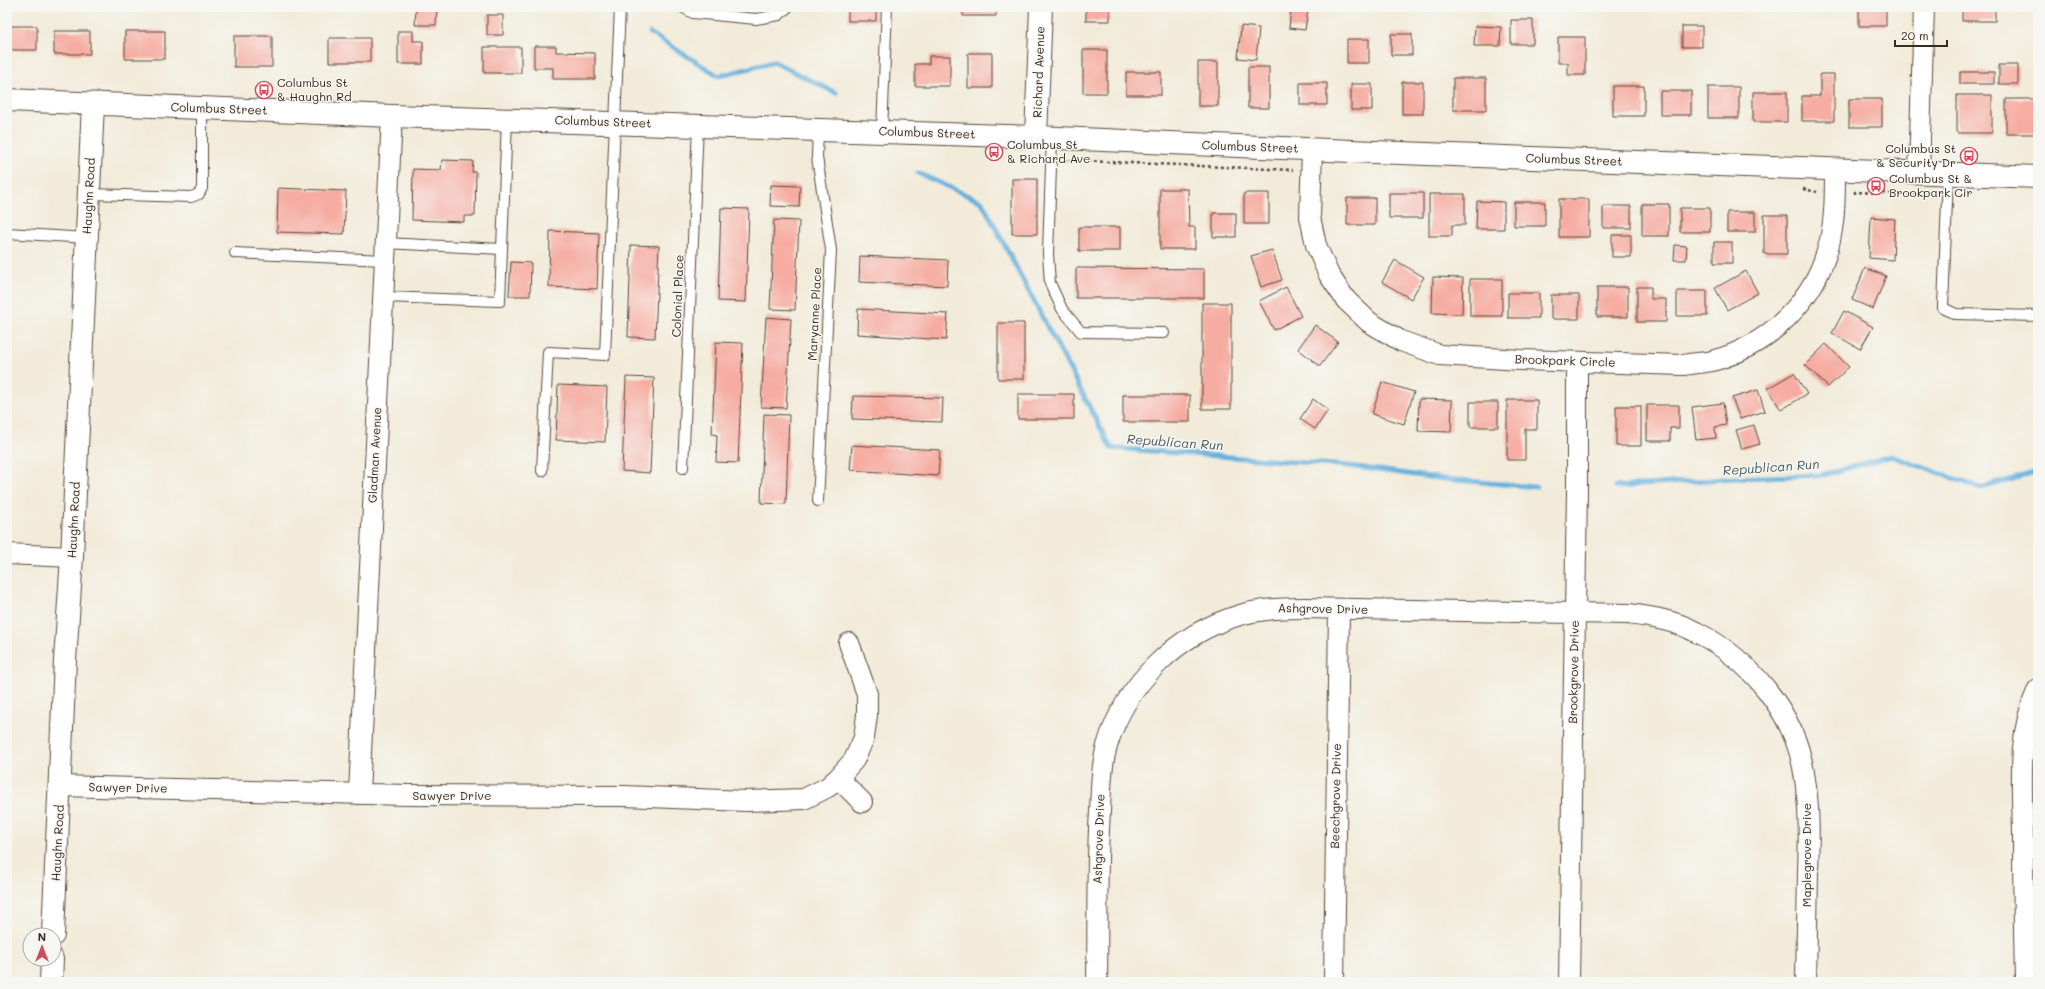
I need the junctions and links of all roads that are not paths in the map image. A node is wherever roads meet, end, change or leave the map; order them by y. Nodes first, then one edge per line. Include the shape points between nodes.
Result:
1 (620, 7) edge
2 (682, 7) edge
3 (788, 7) edge
4 (887, 7) edge
5 (1042, 7) edge
6 (1924, 7) edge
7 (7, 100) edge
8 (93, 104) junction
9 (202, 108) junction
10 (392, 116) junction
11 (507, 119) junction
12 (615, 122) junction
13 (698, 126) junction
14 (818, 130) junction
15 (882, 132) junction
16 (1044, 137) junction
17 (1312, 149) junction
18 (1835, 170) junction
19 (1920, 172) junction
20 (1948, 173) junction
21 (2038, 177) edge
22 (89, 194) junction
23 (7, 233) edge
24 (87, 238) junction
25 (502, 249) junction
26 (385, 252) junction
27 (235, 253) dead end
28 (383, 297) junction
29 (2038, 316) edge
30 (1164, 333) dead end
31 (1577, 362) junction
32 (683, 468) dead end
33 (542, 471) dead end
34 (818, 500) dead end
35 (7, 554) edge
36 (72, 557) junction
37 (1339, 610) junction
38 (1574, 613) junction
39 (849, 643) dead end
40 (2038, 688) edge
41 (838, 778) junction
42 (60, 786) junction
43 (359, 794) junction
44 (862, 802) dead end
45 (2031, 892) edge
46 (53, 927) edge
47 (52, 967) edge
48 (51, 982) edge
49 (1097, 982) edge
50 (1334, 982) edge
51 (1569, 982) edge
52 (1806, 982) edge
53 (2025, 982) edge

1 - 12 lane
2 - 3 lane via 693,13 756,19 779,15
4 - 15 lane
5 - 16 main road, Richard Avenue
6 - 19 street
7 - 8 main road, Columbus Street
8 - 9 main road, Columbus Street
8 - 22 main road, Haughn Road
9 - 10 main road, Columbus Street
9 - 22 lane via 202,188 199,194 191,197
10 - 11 main road, Columbus Street
10 - 26 street, Gladman Avenue
11 - 12 main road, Columbus Street
11 - 25 lane
12 - 13 main road, Columbus Street
12 - 33 lane via 605,355 548,352
13 - 14 main road, Columbus Street
13 - 32 lane, Colonial Place
14 - 15 main road, Columbus Street
14 - 34 lane, Maryanne Place via 817,157 831,250
15 - 16 main road, Columbus Street
16 - 17 main road, Columbus Street
16 - 30 lane via 1050,283 1062,309 1081,332
17 - 18 main road, Columbus Street
17 - 31 street, Brookpark Circle via 1310,217 1316,245 1329,275 1346,300 1369,322 1400,341 1440,355
18 - 19 main road, Columbus Street
18 - 31 street, Brookpark Circle via 1830,241 1822,266 1799,304 1761,340 1711,361 1684,364
19 - 20 main road, Columbus Street
20 - 21 main road, Columbus Street
20 - 29 lane via 1943,308 1956,314
22 - 24 main road, Haughn Road
23 - 24 lane
24 - 36 main road, Haughn Road
25 - 26 lane
25 - 28 lane via 500,301
26 - 27 lane
26 - 28 street, Gladman Avenue
28 - 43 street, Gladman Avenue
31 - 38 street, Brookgrove Drive
35 - 36 street
36 - 42 main road, Haughn Road
37 - 38 street, Ashgrove Drive
37 - 49 street, Ashgrove Drive via 1272,609 1240,615 1212,626 1181,643 1134,689 1107,746 1102,776 1098,836
37 - 50 street, Beechgrove Drive
38 - 51 street, Brookgrove Drive
38 - 52 street, Maplegrove Drive via 1653,617 1695,631 1739,661 1762,683 1782,711 1804,772 1809,815
39 - 41 street, Sawyer Drive via 867,694 867,715 860,749
40 - 45 street via 2031,703 2022,760
41 - 43 street, Sawyer Drive via 816,794 790,801 746,802 624,796
41 - 44 street
42 - 43 street, Sawyer Drive
42 - 46 main road, Haughn Road
45 - 53 street
47 - 48 main road

